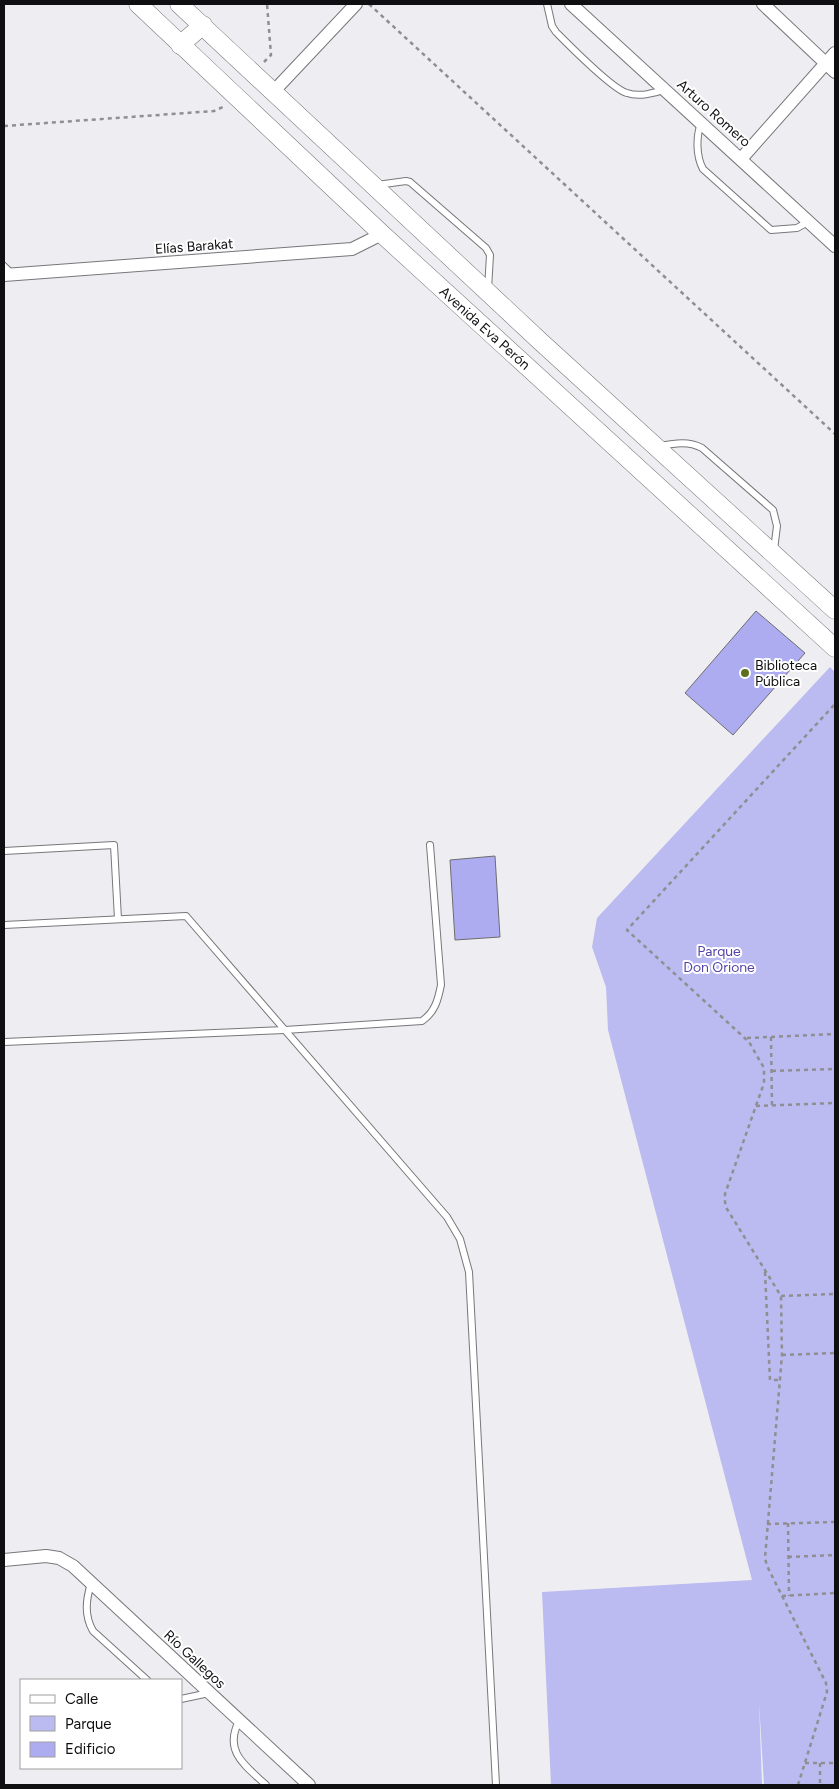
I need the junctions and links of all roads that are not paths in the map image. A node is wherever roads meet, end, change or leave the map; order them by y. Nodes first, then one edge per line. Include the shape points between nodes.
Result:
1 (138, 4) edge
2 (179, 4) edge
3 (356, 4) edge
4 (547, 4) edge
5 (571, 4) edge
6 (762, 4) edge
7 (203, 25) junction
8 (180, 45) junction
9 (835, 53) edge
10 (831, 68) edge
11 (665, 89) junction
12 (274, 91) junction
13 (701, 122) junction
14 (340, 154) junction
15 (741, 159) junction
16 (323, 177) junction
17 (374, 186) junction
18 (809, 221) junction
19 (382, 234) junction
20 (835, 246) edge
21 (7, 272) edge
22 (488, 292) junction
23 (541, 342) junction
24 (524, 363) junction
25 (656, 447) junction
26 (772, 553) junction
27 (753, 573) junction
28 (835, 610) edge
29 (835, 648) edge
30 (430, 845) dead end
31 (4, 851) edge
32 (118, 919) junction
33 (4, 925) edge
34 (285, 1030) junction
35 (4, 1042) edge
36 (4, 1560) edge
37 (91, 1583) junction
38 (146, 1679) edge
39 (210, 1693) junction
40 (182, 1699) edge
41 (239, 1721) junction
42 (266, 1785) edge
43 (308, 1785) edge
44 (496, 1785) edge

1 - 8 main road, Avenida Eva Perón
2 - 7 main road, Avenida Eva Perón
3 - 12 street
4 - 11 lane via 556,32 616,87 628,94 655,93
5 - 11 street, Arturo Romero
6 - 10 street
7 - 8 main road
7 - 12 main road, Avenida Eva Perón
8 - 16 main road, Avenida Eva Perón
9 - 10 street
10 - 15 street
11 - 13 street, Arturo Romero
12 - 14 main road, Avenida Eva Perón
13 - 15 street, Arturo Romero
13 - 18 lane via 697,134 702,169 771,230 797,228
14 - 16 main road
14 - 17 main road, Avenida Eva Perón
15 - 18 street, Arturo Romero
16 - 19 main road, Avenida Eva Perón
17 - 22 main road, Avenida Eva Perón
17 - 22 lane via 410,182 486,248 490,255
18 - 20 street, Arturo Romero
19 - 21 street, Elías Barakat via 352,249
19 - 24 main road, Avenida Eva Perón
22 - 23 main road, Avenida Eva Perón
23 - 24 main road
23 - 25 main road, Avenida Eva Perón
24 - 27 main road, Avenida Eva Perón
25 - 26 main road, Avenida Eva Perón
25 - 26 lane via 695,444 773,510 777,526
26 - 27 main road
26 - 28 main road, Avenida Eva Perón
27 - 29 main road, Avenida Eva Perón
30 - 34 lane via 441,986 429,1016 422,1021
31 - 32 lane via 114,845
32 - 33 lane
32 - 34 lane via 186,916
34 - 35 lane
34 - 44 lane via 447,1217 465,1256 469,1272
36 - 37 street, Río Gallegos via 59,1558
37 - 38 lane via 86,1608 90,1626
37 - 39 street, Río Gallegos
39 - 40 lane
39 - 41 street, Río Gallegos
41 - 42 lane via 235,1753
41 - 43 street, Río Gallegos

